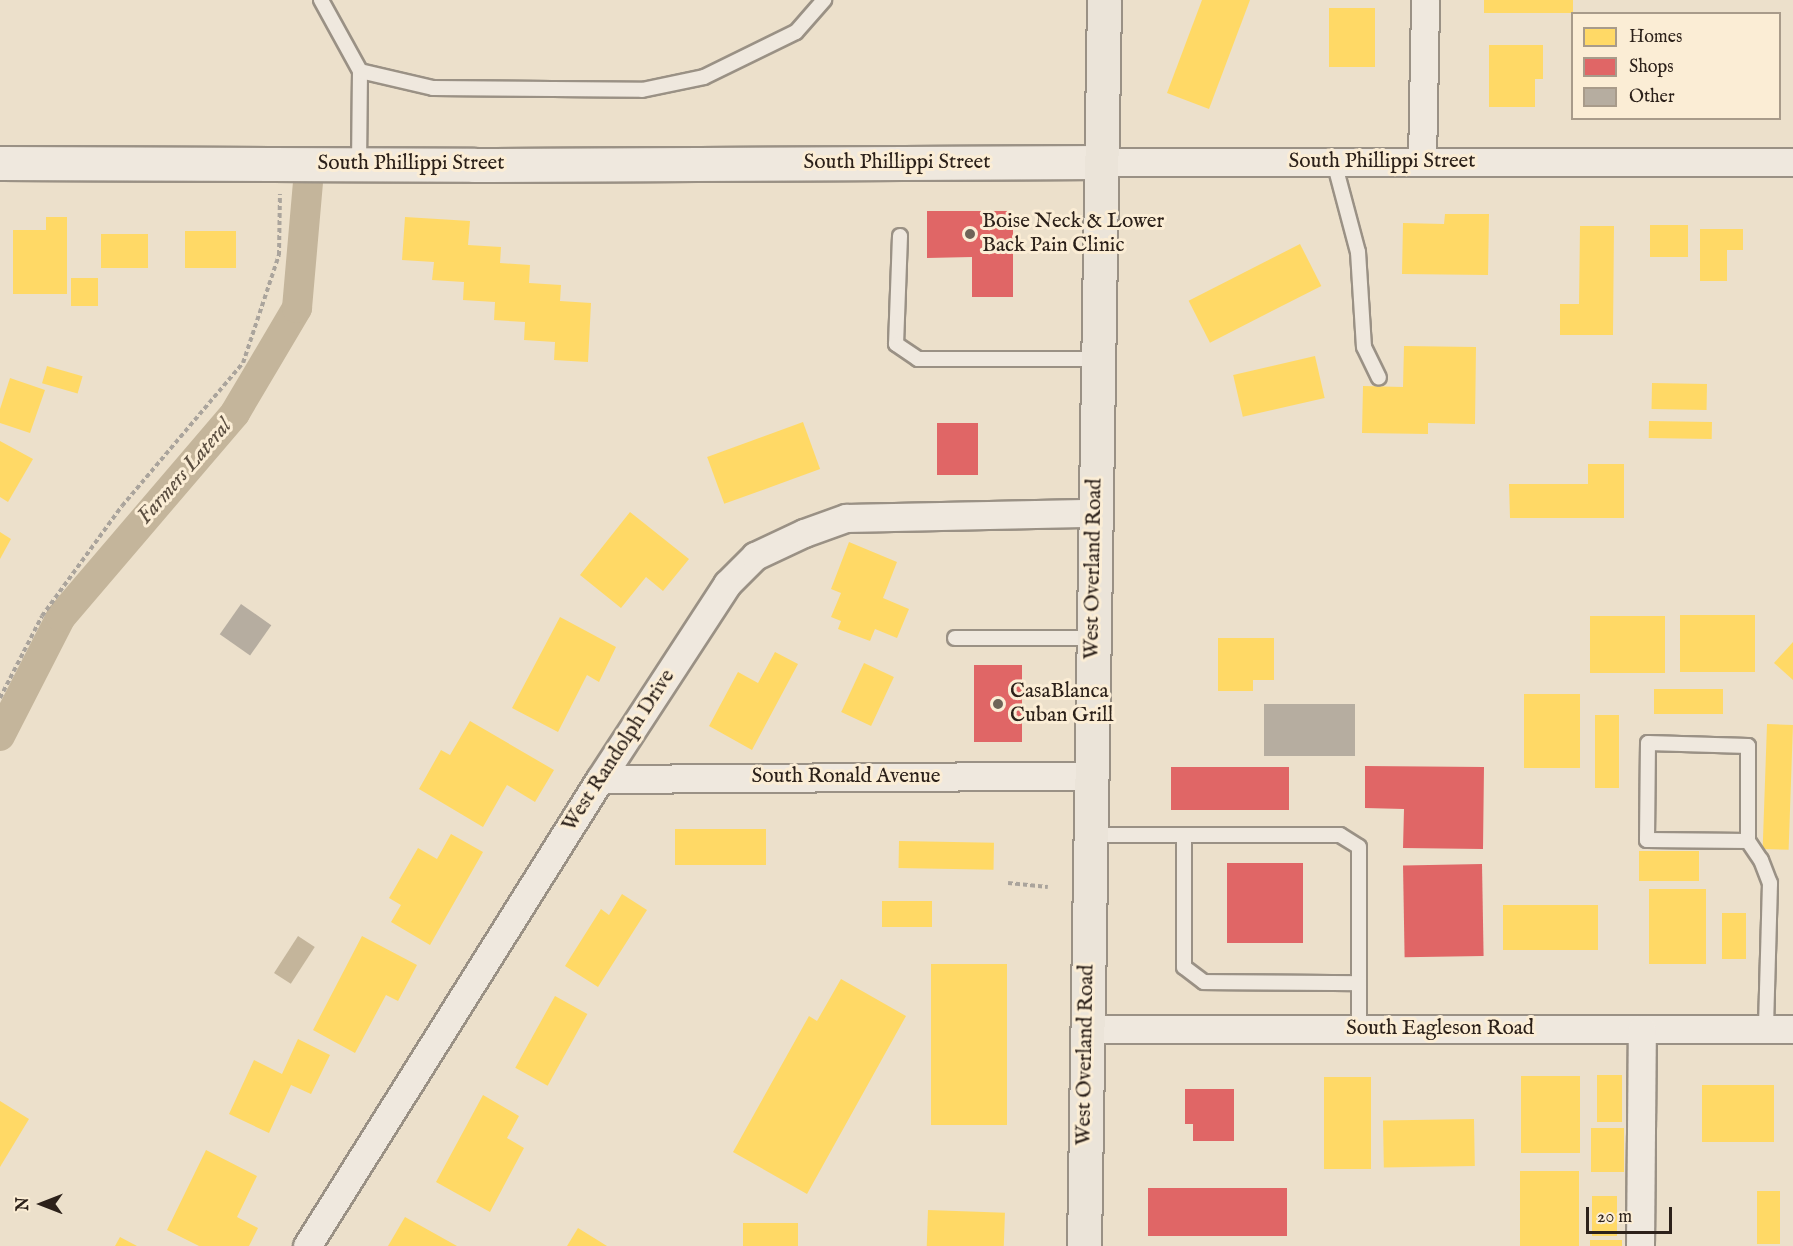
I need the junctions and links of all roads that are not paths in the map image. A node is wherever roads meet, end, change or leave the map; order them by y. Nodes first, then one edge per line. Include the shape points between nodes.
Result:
1 (321, 0) edge
2 (824, 0) edge
3 (1104, 0) edge
4 (1425, 0) edge
5 (360, 71) junction
6 (1422, 161) junction
7 (1101, 162) junction
8 (1334, 162) junction
9 (1793, 162) edge
10 (0, 163) edge
11 (359, 164) junction
12 (900, 236) dead end
13 (1098, 359) junction
14 (1379, 378) dead end
15 (1095, 513) junction
16 (955, 638) dead end
17 (1093, 638) junction
18 (1091, 776) junction
19 (600, 779) junction
20 (1090, 835) junction
21 (1184, 835) junction
22 (1748, 841) junction
23 (1359, 983) junction
24 (1086, 1029) junction
25 (1359, 1029) junction
26 (1642, 1029) junction
27 (1766, 1029) junction
28 (1793, 1029) edge
29 (307, 1246) edge
30 (1084, 1246) edge
31 (1640, 1246) edge

1 - 5 lane
2 - 5 lane via 796,32 704,77 642,90 433,88
3 - 7 main road, West Overland Road
4 - 6 street
5 - 11 lane
6 - 8 street, South Phillippi Street
6 - 9 street, South Phillippi Street
7 - 8 street, South Phillippi Street
7 - 11 street, South Phillippi Street
7 - 13 main road, West Overland Road
8 - 14 lane via 1358,252 1364,347
10 - 11 street, South Phillippi Street
12 - 13 lane via 896,344 918,359
13 - 15 main road, West Overland Road
15 - 17 main road, West Overland Road
15 - 19 street, West Randolph Drive via 846,519 755,556 727,584
16 - 17 lane
17 - 18 main road, West Overland Road
18 - 19 street, South Ronald Avenue
18 - 20 main road, West Overland Road
19 - 29 street, West Randolph Drive
20 - 21 lane
20 - 24 main road, West Overland Road
21 - 23 lane via 1184,967 1204,982
21 - 23 lane via 1340,835 1359,847
22 - 22 lane via 1647,840 1648,743 1748,746
22 - 27 lane via 1770,883
23 - 25 lane
24 - 25 street, South Eagleson Road
24 - 30 main road, West Overland Road
25 - 26 street, South Eagleson Road
26 - 27 street, South Eagleson Road
26 - 31 street
27 - 28 street, South Eagleson Road

